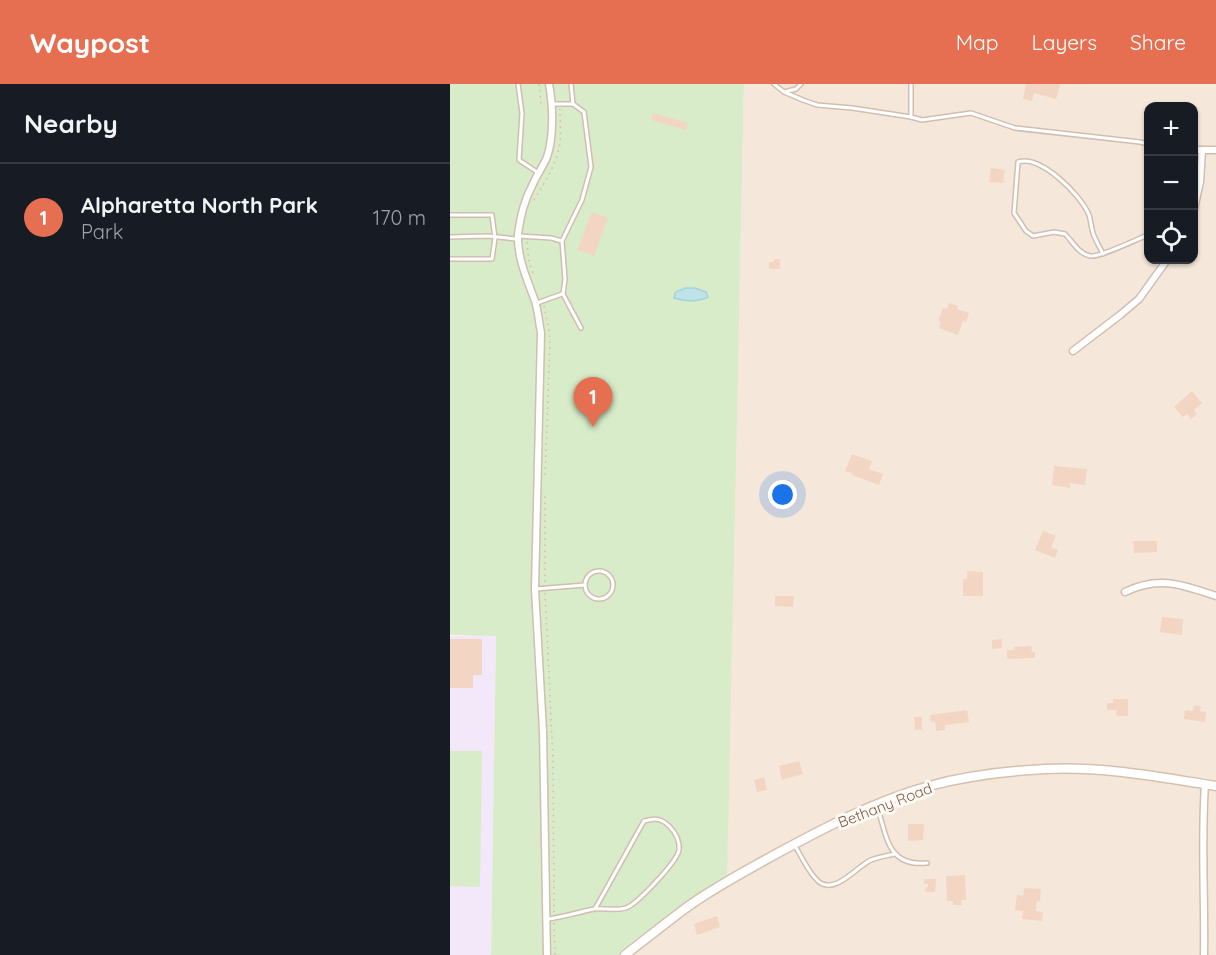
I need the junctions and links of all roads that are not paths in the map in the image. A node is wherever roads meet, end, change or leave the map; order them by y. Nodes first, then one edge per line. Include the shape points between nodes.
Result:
1 (518, 84) edge
2 (549, 84) edge
3 (571, 84) edge
4 (774, 84) edge
5 (801, 84) edge
6 (911, 84) edge
7 (784, 92) junction
8 (552, 104) junction
9 (573, 104) junction
10 (911, 117) junction
11 (1144, 143) edge
12 (1198, 150) edge
13 (1202, 150) junction
14 (1216, 150) edge
15 (539, 173) junction
16 (1198, 191) edge
17 (450, 215) edge
18 (450, 237) edge
19 (1144, 237) edge
20 (495, 238) junction
21 (518, 238) junction
22 (562, 241) junction
23 (1103, 254) junction
24 (450, 259) edge
25 (1164, 264) edge
26 (563, 294) junction
27 (536, 304) junction
28 (580, 328) dead end
29 (1074, 351) dead end
30 (585, 585) junction
31 (536, 589) junction
32 (1125, 592) dead end
33 (1216, 596) edge
34 (1205, 784) junction
35 (1216, 786) edge
36 (877, 804) junction
37 (794, 844) junction
38 (894, 854) junction
39 (927, 863) dead end
40 (595, 909) junction
41 (546, 919) junction
42 (547, 955) edge
43 (625, 955) edge
44 (1204, 955) edge

1 - 15 lane via 522,113 519,160
2 - 8 street
3 - 9 lane
4 - 7 lane
5 - 7 lane
6 - 10 lane
7 - 10 lane via 817,105
8 - 9 lane
8 - 15 street via 550,145
9 - 22 lane via 584,112 591,167 582,200
10 - 11 lane via 922,120 971,112 1015,128
12 - 13 street
13 - 14 street
13 - 16 street
15 - 21 street via 520,218
17 - 20 lane via 492,214
18 - 20 lane
19 - 23 lane
20 - 21 lane
20 - 24 lane via 492,259
21 - 22 lane
21 - 27 street via 522,266
22 - 26 lane
23 - 23 lane via 1092,257 1082,253 1065,234 1033,236 1026,231 1014,213 1018,162 1038,164 1062,181 1090,216 1093,235
25 - 29 street via 1139,299
26 - 27 lane
26 - 28 lane
27 - 31 street via 541,351
30 - 30 lane via 587,593 597,599 606,597 613,585 609,576 601,572 589,575
30 - 31 lane
31 - 41 street
32 - 33 street via 1159,582
34 - 35 street, Bethany Road
34 - 36 street, Bethany Road via 1113,771 1046,769 957,780
34 - 44 street
36 - 37 street, Bethany Road
36 - 38 lane
37 - 38 lane via 811,872 825,885 843,880 870,861
37 - 43 street, Bethany Road via 688,906
38 - 39 lane via 912,863
40 - 40 lane via 626,908 669,868 679,845 674,831 664,821 644,820
40 - 41 lane
41 - 42 street

